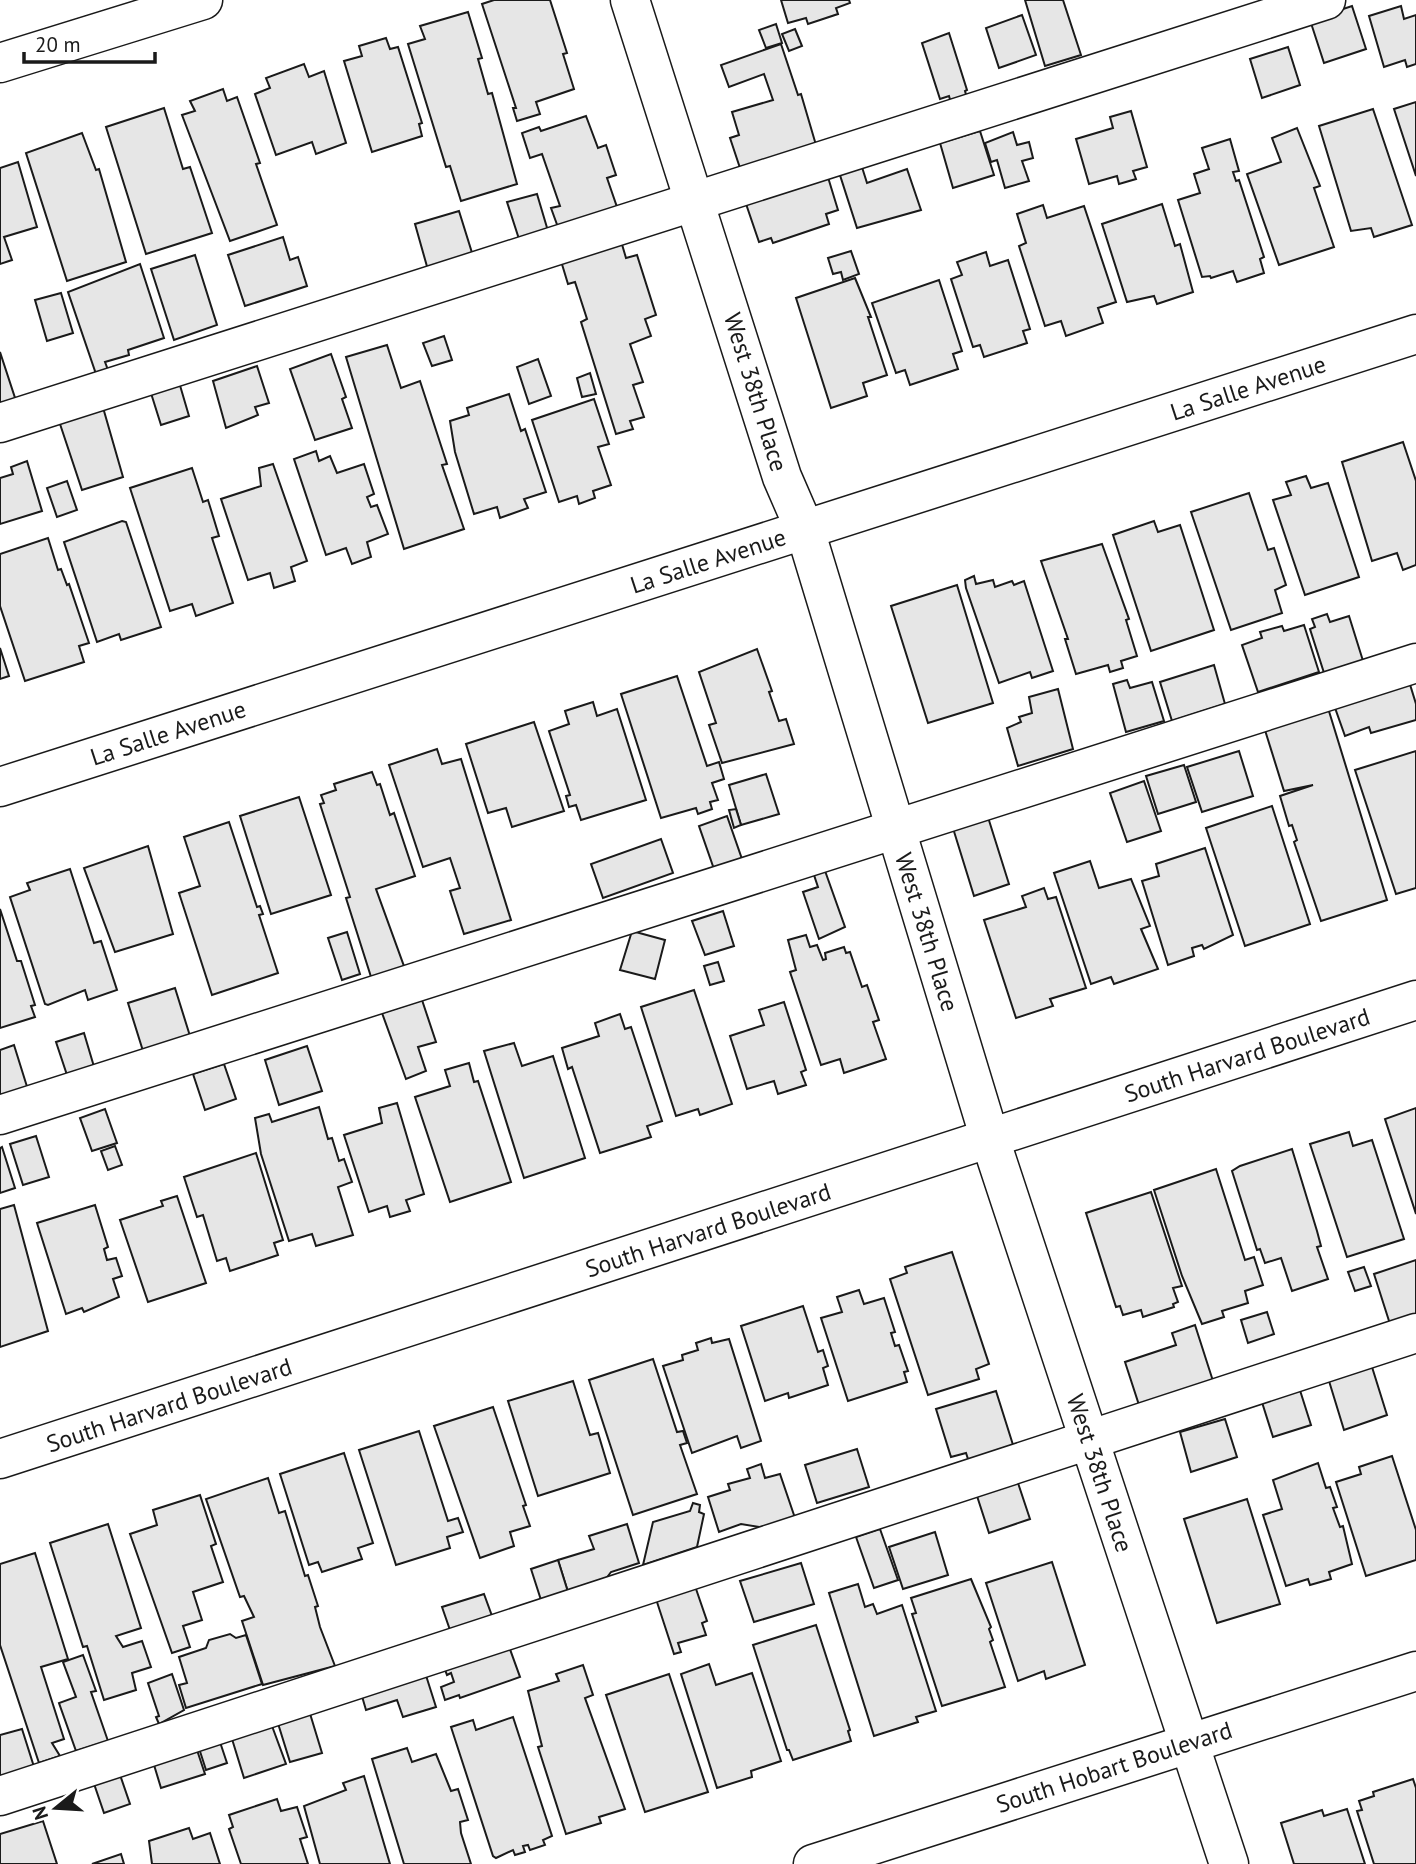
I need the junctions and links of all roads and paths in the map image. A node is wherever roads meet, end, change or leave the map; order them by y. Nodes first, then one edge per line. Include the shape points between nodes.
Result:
1 (203, 0) edge
2 (630, 0) edge
3 (1326, 0) edge
4 (0, 63) edge
5 (696, 199) junction
6 (1416, 334) edge
7 (0, 423) edge
8 (805, 530) junction
9 (1416, 663) edge
10 (0, 787) edge
11 (896, 829) junction
12 (1416, 1000) edge
13 (0, 1115) edge
14 (990, 1139) junction
15 (1416, 1333) edge
16 (1088, 1438) junction
17 (0, 1459) edge
18 (1416, 1671) edge
19 (1189, 1744) junction
20 (0, 1796) edge
21 (813, 1864) edge
22 (1228, 1864) edge

1 - 4 street
2 - 5 street, West 38th Place
3 - 5 street
5 - 7 street
5 - 8 street, West 38th Place via 782,477
6 - 8 street, La Salle Avenue
8 - 10 street, La Salle Avenue
8 - 11 street, West 38th Place
9 - 11 street
11 - 13 street
11 - 14 street, West 38th Place
12 - 14 street, South Harvard Boulevard
14 - 16 street, West 38th Place
14 - 17 street, South Harvard Boulevard
15 - 16 street
16 - 19 street, West 38th Place
16 - 20 street
18 - 19 street, South Hobart Boulevard
19 - 21 street, South Hobart Boulevard
19 - 22 street, West 38th Place

